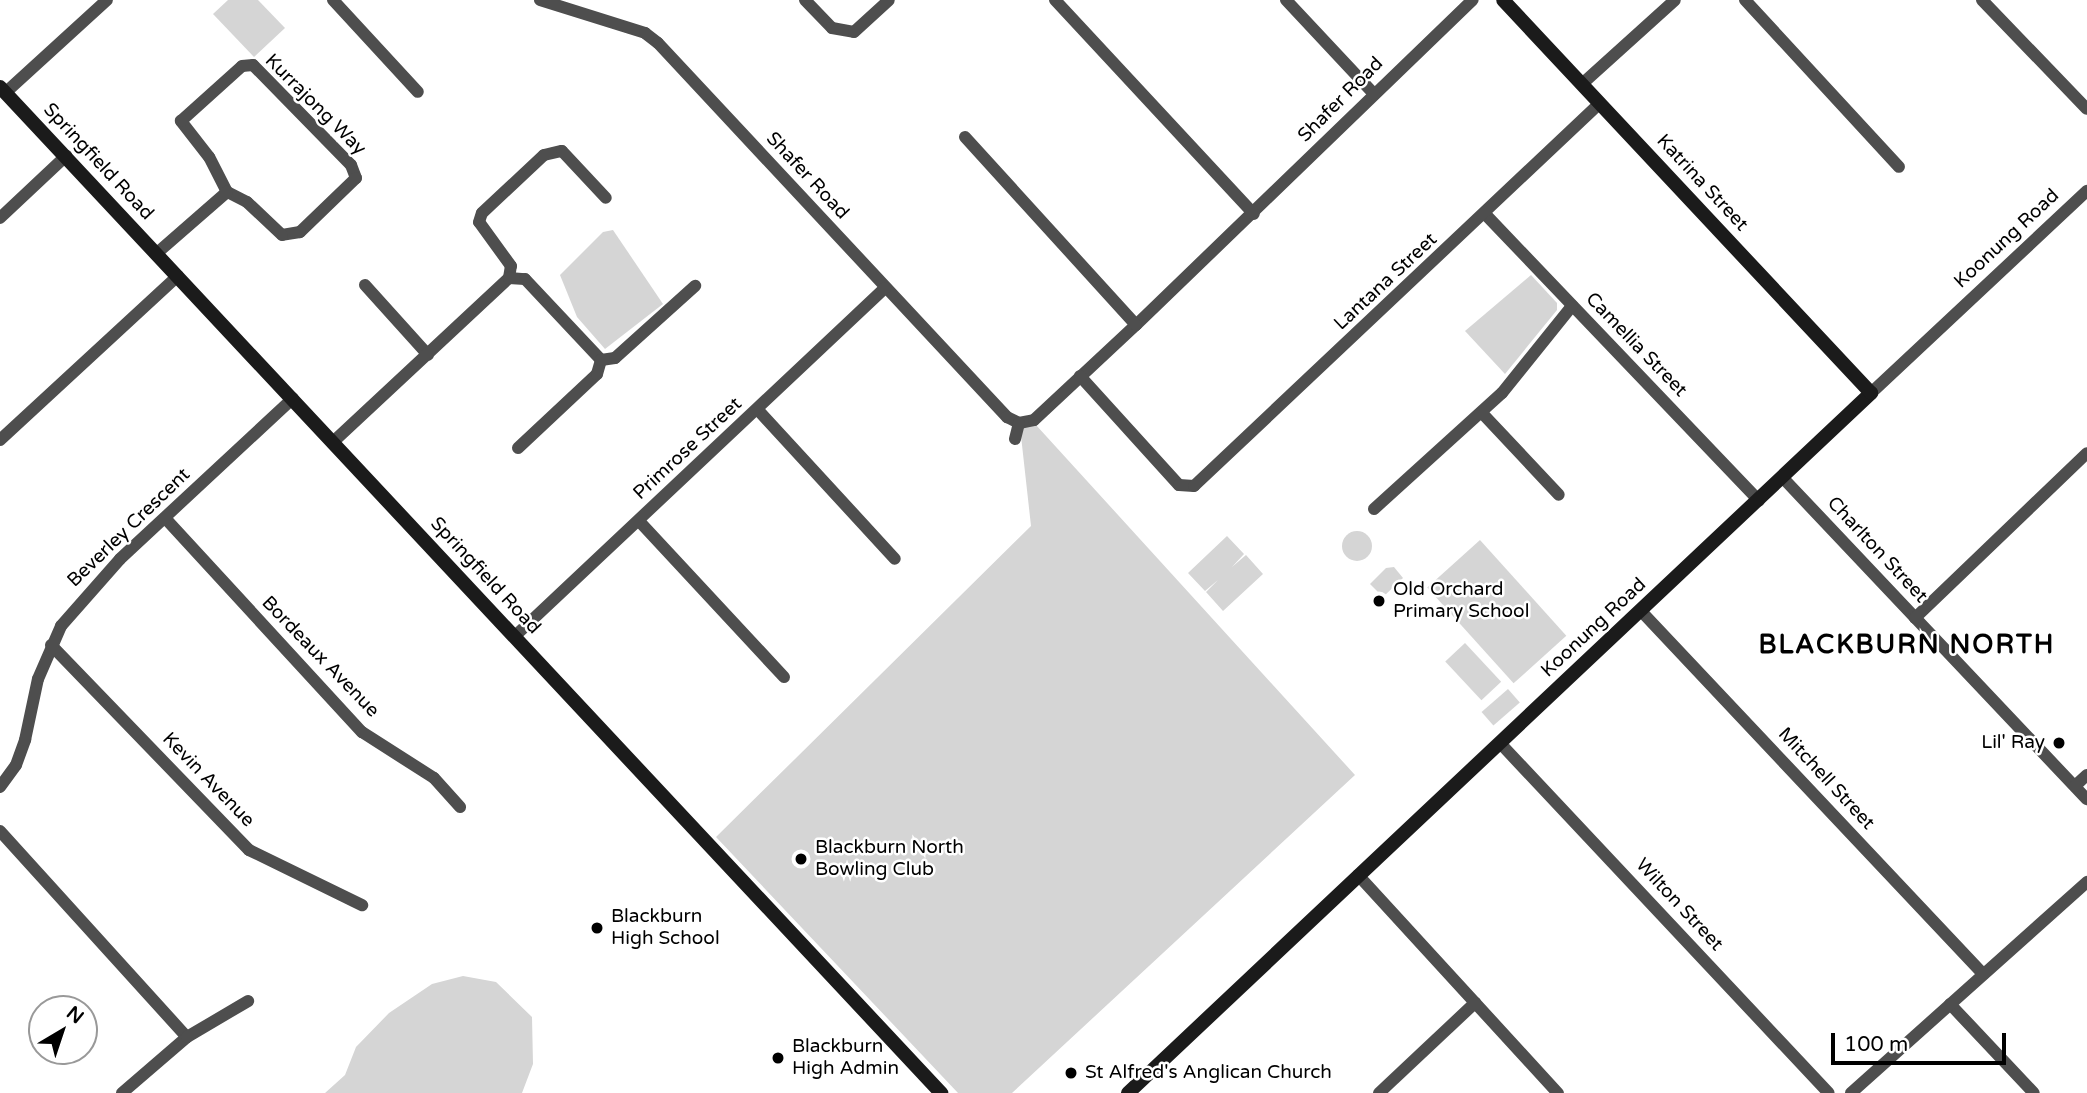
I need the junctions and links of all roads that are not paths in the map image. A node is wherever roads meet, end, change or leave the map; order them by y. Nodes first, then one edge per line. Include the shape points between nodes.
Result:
1 (107, 0) edge
2 (333, 0) edge
3 (540, 0) edge
4 (805, 0) edge
5 (889, 0) edge
6 (1055, 0) edge
7 (1286, 0) edge
8 (1473, 0) edge
9 (1503, 0) edge
10 (1675, 0) edge
11 (1745, 0) edge
12 (1982, 0) edge
13 (1582, 84) junction
14 (3, 90) edge
15 (418, 92) dead end
16 (1374, 94) junction
17 (1600, 103) junction
18 (2087, 109) edge
19 (965, 137) dead end
20 (66, 156) junction
21 (1899, 167) dead end
22 (2087, 191) edge
23 (227, 192) junction
24 (606, 198) dead end
25 (1254, 214) junction
26 (1486, 215) junction
27 (0, 218) edge
28 (157, 253) junction
29 (178, 276) junction
30 (509, 278) junction
31 (365, 285) dead end
32 (695, 286) dead end
33 (885, 288) junction
34 (1572, 306) junction
35 (1136, 325) junction
36 (428, 355) junction
37 (601, 360) junction
38 (1080, 376) junction
39 (1871, 393) junction
40 (293, 398) junction
41 (758, 410) junction
42 (1482, 413) junction
43 (1019, 423) junction
44 (1015, 439) dead end
45 (0, 440) edge
46 (333, 442) junction
47 (518, 448) dead end
48 (2087, 453) edge
49 (1783, 478) junction
50 (1559, 495) dead end
51 (1759, 501) junction
52 (1374, 509) dead end
53 (165, 518) junction
54 (639, 521) junction
55 (895, 559) dead end
56 (1641, 611) junction
57 (1915, 618) junction
58 (515, 636) junction
59 (51, 645) junction
60 (784, 677) dead end
61 (1500, 743) junction
62 (2087, 775) edge
63 (2075, 786) junction
64 (0, 787) edge
65 (2087, 799) edge
66 (460, 807) dead end
67 (0, 831) edge
68 (1358, 875) junction
69 (2087, 881) edge
70 (362, 905) dead end
71 (1983, 974) junction
72 (248, 1001) dead end
73 (1475, 1003) junction
74 (1950, 1004) junction
75 (187, 1037) junction
76 (122, 1093) edge
77 (941, 1093) edge
78 (1128, 1093) edge
79 (1379, 1093) edge
80 (1558, 1093) edge
81 (1829, 1093) edge
82 (1851, 1093) edge
83 (2034, 1093) edge

1 - 14 street
2 - 15 street
3 - 33 street, Shafer Road via 645,33 658,43
4 - 5 street via 832,28 854,32
6 - 25 street
7 - 16 street
8 - 16 street, Shafer Road
9 - 13 street, Katrina Street
10 - 13 street
11 - 21 street
12 - 18 street
13 - 17 street, Katrina Street
14 - 20 street, Springfield Road
16 - 25 street, Shafer Road
17 - 26 street, Lantana Street
17 - 39 street, Katrina Street
19 - 35 street
20 - 27 street
20 - 28 street, Springfield Road
22 - 39 street, Koonung Road
23 - 23 street, Kurrajong Way via 209,157 181,121 242,66 253,65 351,165 356,178 300,232 282,235 247,202
23 - 28 street
24 - 30 street via 562,151 544,155 482,213 479,222 512,265
25 - 35 street, Shafer Road
26 - 34 street, Camellia Street
26 - 38 street, Lantana Street via 1194,486 1179,485
28 - 29 street, Springfield Road
29 - 40 street, Springfield Road
29 - 45 street
30 - 36 street
30 - 37 street via 525,279
31 - 36 street
32 - 37 street via 615,358
33 - 41 street, Primrose Street
33 - 43 street, Shafer Road via 1007,417
34 - 42 street
34 - 51 street, Camellia Street
35 - 38 street, Shafer Road
36 - 46 street
37 - 47 street via 597,374
38 - 43 street, Shafer Road via 1034,420
39 - 49 street, Koonung Road
40 - 46 street, Springfield Road
40 - 53 street, Beverley Crescent
41 - 54 street, Primrose Street
41 - 55 street
42 - 50 street
42 - 52 street
43 - 44 street
46 - 58 street, Springfield Road
48 - 57 street
49 - 51 street, Koonung Road
49 - 57 street, Charlton Street
51 - 56 street, Koonung Road
53 - 59 street, Beverley Crescent via 90,589
53 - 66 street, Bordeaux Avenue via 362,732 434,778
54 - 58 street, Primrose Street
54 - 60 street
56 - 61 street, Koonung Road
56 - 71 street, Mitchell Street
57 - 63 street, Charlton Street
58 - 77 street, Springfield Road
59 - 64 street, Beverley Crescent via 38,679 25,740 16,765
59 - 70 street, Kevin Avenue via 249,850
61 - 68 street, Koonung Road
61 - 81 street, Wilton Street
62 - 63 street
63 - 65 street, Charlton Street
67 - 75 street
68 - 73 street
68 - 78 street, Koonung Road
69 - 71 street
71 - 74 street
72 - 75 street
73 - 79 street
73 - 80 street
74 - 82 street
74 - 83 street
75 - 76 street

